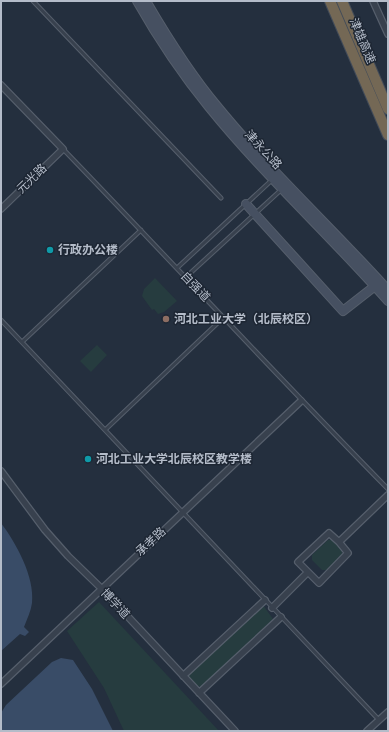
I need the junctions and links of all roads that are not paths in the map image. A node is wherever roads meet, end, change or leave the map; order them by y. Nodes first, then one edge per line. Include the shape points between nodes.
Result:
1 (33, 1) edge
2 (137, 1) edge
3 (146, 1) edge
4 (330, 1) edge
5 (342, 1) edge
6 (373, 1) edge
7 (388, 34) edge
8 (1, 85) edge
9 (388, 109) edge
10 (388, 135) edge
11 (63, 149) junction
12 (276, 176) junction
13 (285, 186) junction
14 (221, 198) dead end
15 (246, 204) junction
16 (1, 209) edge
17 (255, 214) junction
18 (141, 230) junction
19 (177, 268) junction
20 (186, 277) junction
21 (375, 286) junction
22 (388, 290) edge
23 (388, 301) edge
24 (224, 317) junction
25 (1, 320) edge
26 (22, 342) junction
27 (301, 401) junction
28 (104, 430) junction
29 (1, 472) edge
30 (388, 489) edge
31 (388, 495) edge
32 (182, 513) junction
33 (339, 542) junction
34 (308, 572) junction
35 (102, 589) junction
36 (265, 600) junction
37 (272, 608) junction
38 (281, 617) junction
39 (183, 676) junction
40 (1, 684) edge
41 (199, 693) junction
42 (388, 712) edge
43 (379, 720) junction
44 (235, 731) edge
45 (367, 731) edge

1 - 14 lane
2 - 12 street, 津永公路 via 170,54 208,106 244,148
3 - 12 street, 津永公路 via 173,46 216,105
4 - 10 highway, 津雄高速
5 - 9 highway, 津雄高速
6 - 7 street
8 - 11 street, 自强道
11 - 16 street, 元光路
11 - 18 lane, 自强道
12 - 13 street, 津永公路
12 - 15 lane
13 - 17 lane
13 - 21 street, 津永公路
13 - 22 street, 津永公路
15 - 17 street
15 - 19 lane
17 - 20 lane
17 - 21 street via 343,311
18 - 19 lane, 自强道
18 - 26 lane
19 - 20 lane, 自强道
20 - 24 lane, 自强道
21 - 23 street, 津永公路
24 - 27 lane, 自强道
24 - 28 lane
25 - 26 lane
26 - 28 lane
27 - 30 lane, 自强道
27 - 32 street, 承孝路
28 - 32 lane
29 - 35 street, 博学道 via 45,530
31 - 33 street
32 - 35 street, 承孝路
32 - 36 lane
33 - 34 street via 329,533 298,562
33 - 34 street via 348,553 319,583
34 - 37 street
35 - 39 street, 博学道
35 - 40 street, 承孝路
36 - 37 lane
36 - 39 street
37 - 38 lane
38 - 41 street
38 - 43 lane
39 - 41 street, 博学道
41 - 44 street, 博学道
42 - 43 street
43 - 45 street

